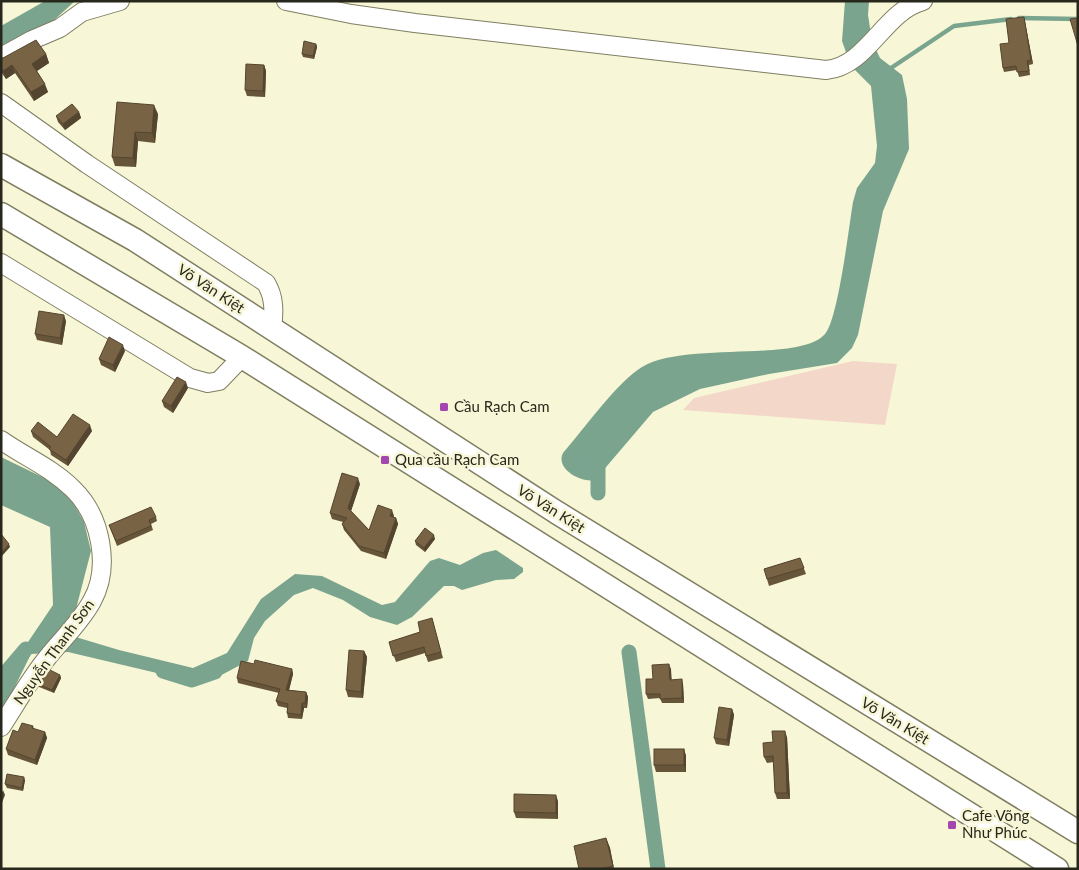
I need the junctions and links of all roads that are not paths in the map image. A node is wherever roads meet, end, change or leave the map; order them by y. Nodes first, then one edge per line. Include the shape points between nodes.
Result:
1 (120, 1) edge
2 (286, 1) edge
3 (923, 1) edge
4 (1, 57) edge
5 (1, 104) edge
6 (1, 165) edge
7 (1, 214) edge
8 (1, 263) edge
9 (272, 329) junction
10 (242, 357) junction
11 (1, 440) edge
12 (830, 682) junction
13 (808, 712) junction
14 (1, 728) edge
15 (1078, 832) edge
16 (1058, 869) edge

1 - 4 street via 82,12 54,32
2 - 3 street via 406,21 832,69 843,65 875,39 908,7
5 - 9 street via 266,283 272,292 274,306
6 - 9 main road, Võ Văn Kiệt via 135,240
7 - 10 main road
8 - 10 street via 201,383 220,381
9 - 12 main road, Võ Văn Kiệt via 556,512
10 - 13 main road
11 - 14 street, Nguyễn Thanh Sơn via 75,490 95,525 102,552 98,586 92,601 47,658
12 - 13 main road
12 - 15 main road, Võ Văn Kiệt
13 - 16 main road

